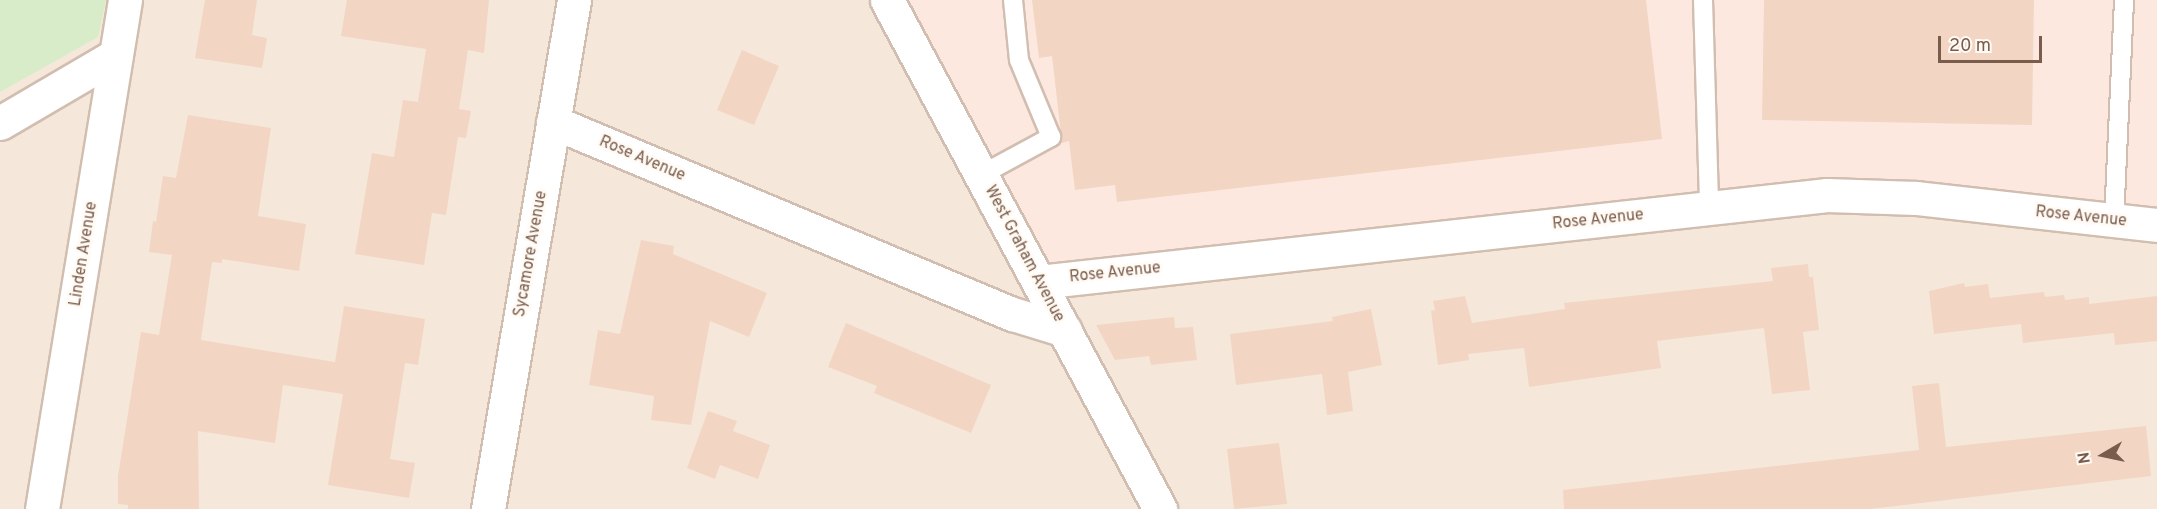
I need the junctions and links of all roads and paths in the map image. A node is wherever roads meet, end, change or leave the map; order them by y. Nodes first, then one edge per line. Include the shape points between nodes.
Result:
1 (125, 0) edge
2 (574, 0) edge
3 (887, 0) edge
4 (1012, 0) edge
5 (1703, 0) edge
6 (2124, 0) edge
7 (116, 55) junction
8 (553, 122) junction
9 (0, 123) edge
10 (981, 175) junction
11 (1709, 207) junction
12 (2114, 221) junction
13 (2157, 225) edge
14 (1039, 282) junction
15 (1065, 330) junction
16 (42, 509) edge
17 (488, 509) edge
18 (1160, 509) edge

1 - 7 street, Linden Avenue
2 - 8 street, Sycamore Avenue
3 - 10 street, West Graham Avenue
4 - 10 lane via 1019,60 1051,137
5 - 11 lane
6 - 12 lane
7 - 9 street
7 - 16 street, Linden Avenue
8 - 15 street, Rose Avenue via 1013,314
8 - 17 street, Sycamore Avenue
10 - 14 street, West Graham Avenue
11 - 12 street, Rose Avenue via 1827,195 1916,198
11 - 14 street, Rose Avenue
12 - 13 street, Rose Avenue
14 - 15 street, West Graham Avenue
15 - 18 street, West Graham Avenue

